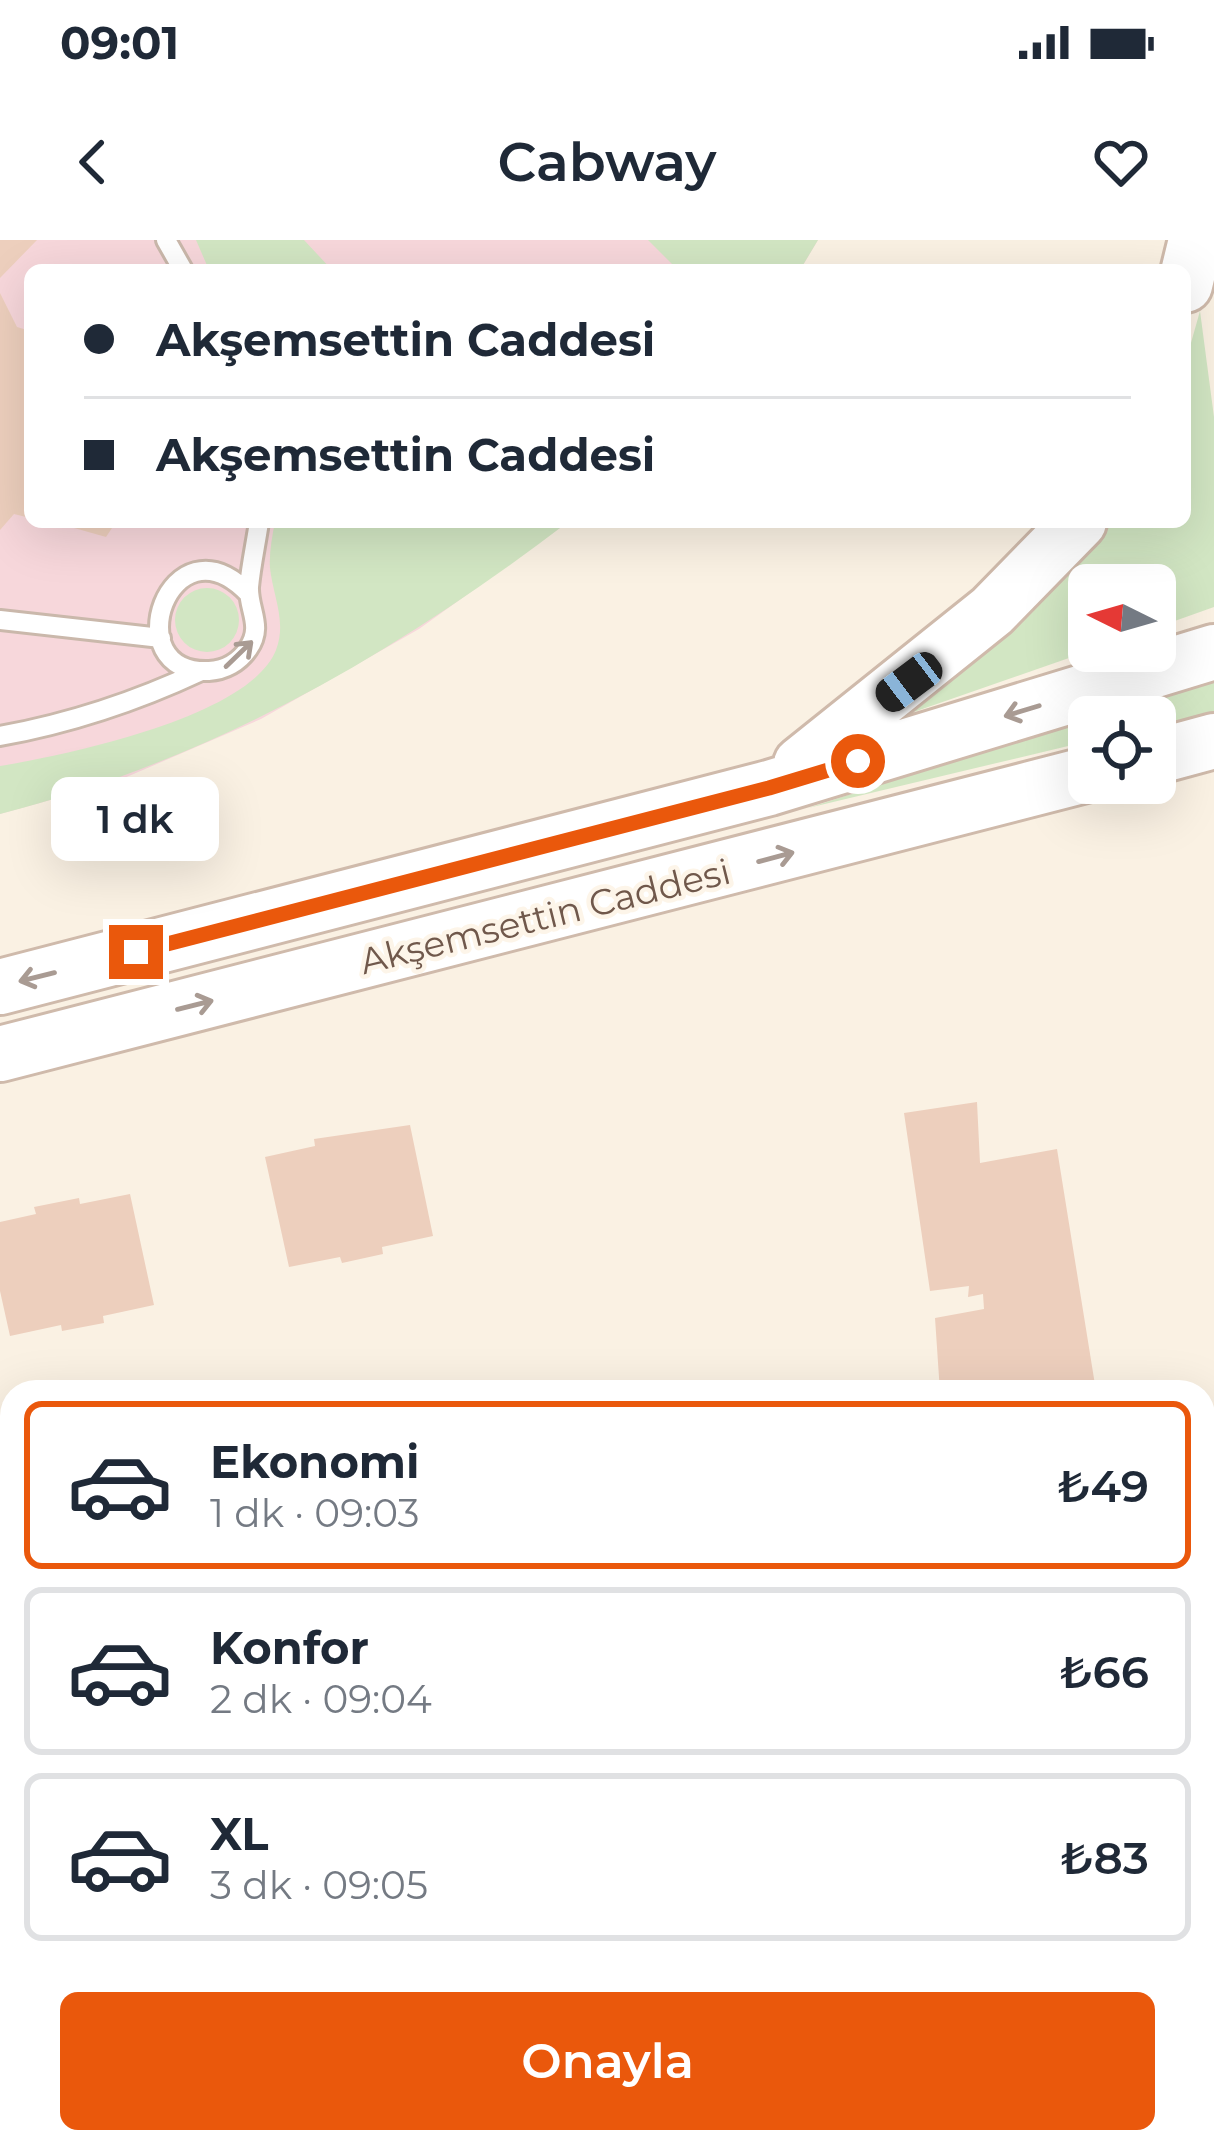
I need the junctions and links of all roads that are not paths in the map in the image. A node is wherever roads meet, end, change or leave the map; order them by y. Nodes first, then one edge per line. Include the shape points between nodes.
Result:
1 (258, 528) edge
2 (1073, 528) edge
3 (248, 593) junction
4 (0, 620) edge
5 (160, 638) junction
6 (1214, 652) edge
7 (201, 671) junction
8 (0, 736) edge
9 (1214, 741) edge
10 (1176, 751) edge
11 (1068, 779) edge
12 (769, 788) junction
13 (0, 987) edge
14 (0, 1054) edge

1 - 3 lane
2 - 12 main road via 909,682
3 - 5 lane via 222,574 190,575 165,596
7 -> 3 lane via 245,655 257,624
4 - 5 lane
5 - 7 lane via 172,657
6 -> 12 main road, Akşemsettin Caddesi
7 - 8 lane via 128,705
9 - 10 main road
14 -> 11 main road, Akşemsettin Caddesi
12 -> 13 main road, Akşemsettin Caddesi

